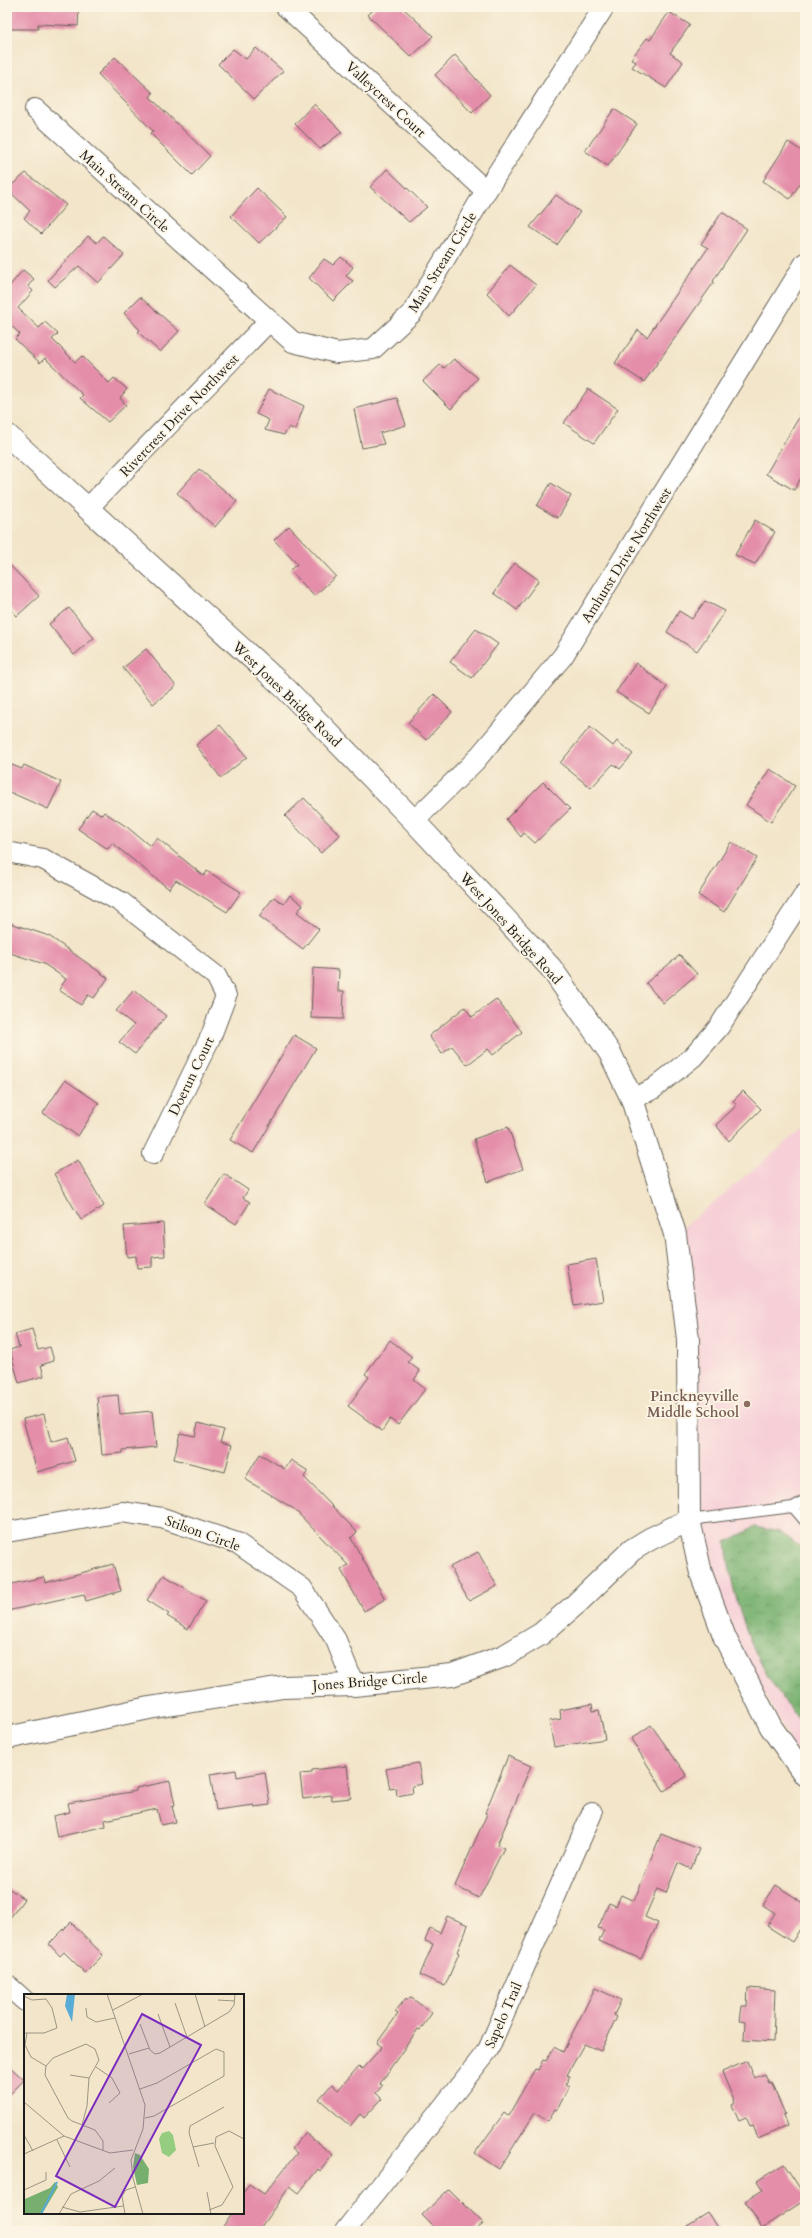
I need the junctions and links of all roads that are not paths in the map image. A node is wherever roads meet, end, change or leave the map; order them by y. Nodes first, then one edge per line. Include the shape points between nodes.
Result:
1 (286, 7) edge
2 (604, 7) edge
3 (35, 109) dead end
4 (486, 191) junction
5 (805, 263) edge
6 (269, 321) junction
7 (7, 435) edge
8 (88, 508) junction
9 (414, 821) junction
10 (7, 852) edge
11 (805, 894) edge
12 (632, 1099) junction
13 (153, 1154) dead end
14 (805, 1500) edge
15 (793, 1507) junction
16 (689, 1520) junction
17 (805, 1521) edge
18 (7, 1532) edge
19 (354, 1685) junction
20 (7, 1738) edge
21 (805, 1775) edge
22 (592, 1813) dead end
23 (7, 1985) edge
24 (24, 2000) edge
25 (345, 2231) edge

1 - 4 street, Valleycrest Court
2 - 4 street, Main Stream Circle
3 - 6 street, Main Stream Circle
4 - 6 street, Main Stream Circle via 412,313 372,349 337,353 293,342
5 - 9 street, Amhurst Drive Northwest via 563,656 475,761
6 - 8 street, Rivercrest Drive Northwest
7 - 8 street, West Jones Bridge Road
8 - 9 street, West Jones Bridge Road via 286,689
9 - 12 street, West Jones Bridge Road via 551,968 610,1053
10 - 13 street, Doerun Court via 43,859 121,902 216,976 226,996 211,1036
11 - 12 street via 715,1032 693,1057 653,1089
12 - 16 street, West Jones Bridge Road via 674,1234 688,1339
14 - 15 lane
15 - 16 lane
15 - 17 lane
16 - 19 street, Jones Bridge Circle via 650,1538 632,1550 576,1604 540,1634 504,1656 452,1675
16 - 21 street, West Jones Bridge Road via 700,1573 725,1638 771,1727
18 - 19 street, Stilson Circle via 122,1512 162,1518 238,1543 302,1588 336,1640
19 - 20 street, Jones Bridge Circle via 283,1687 149,1708
22 - 25 street, Sapelo Trail via 488,2050
23 - 24 street

